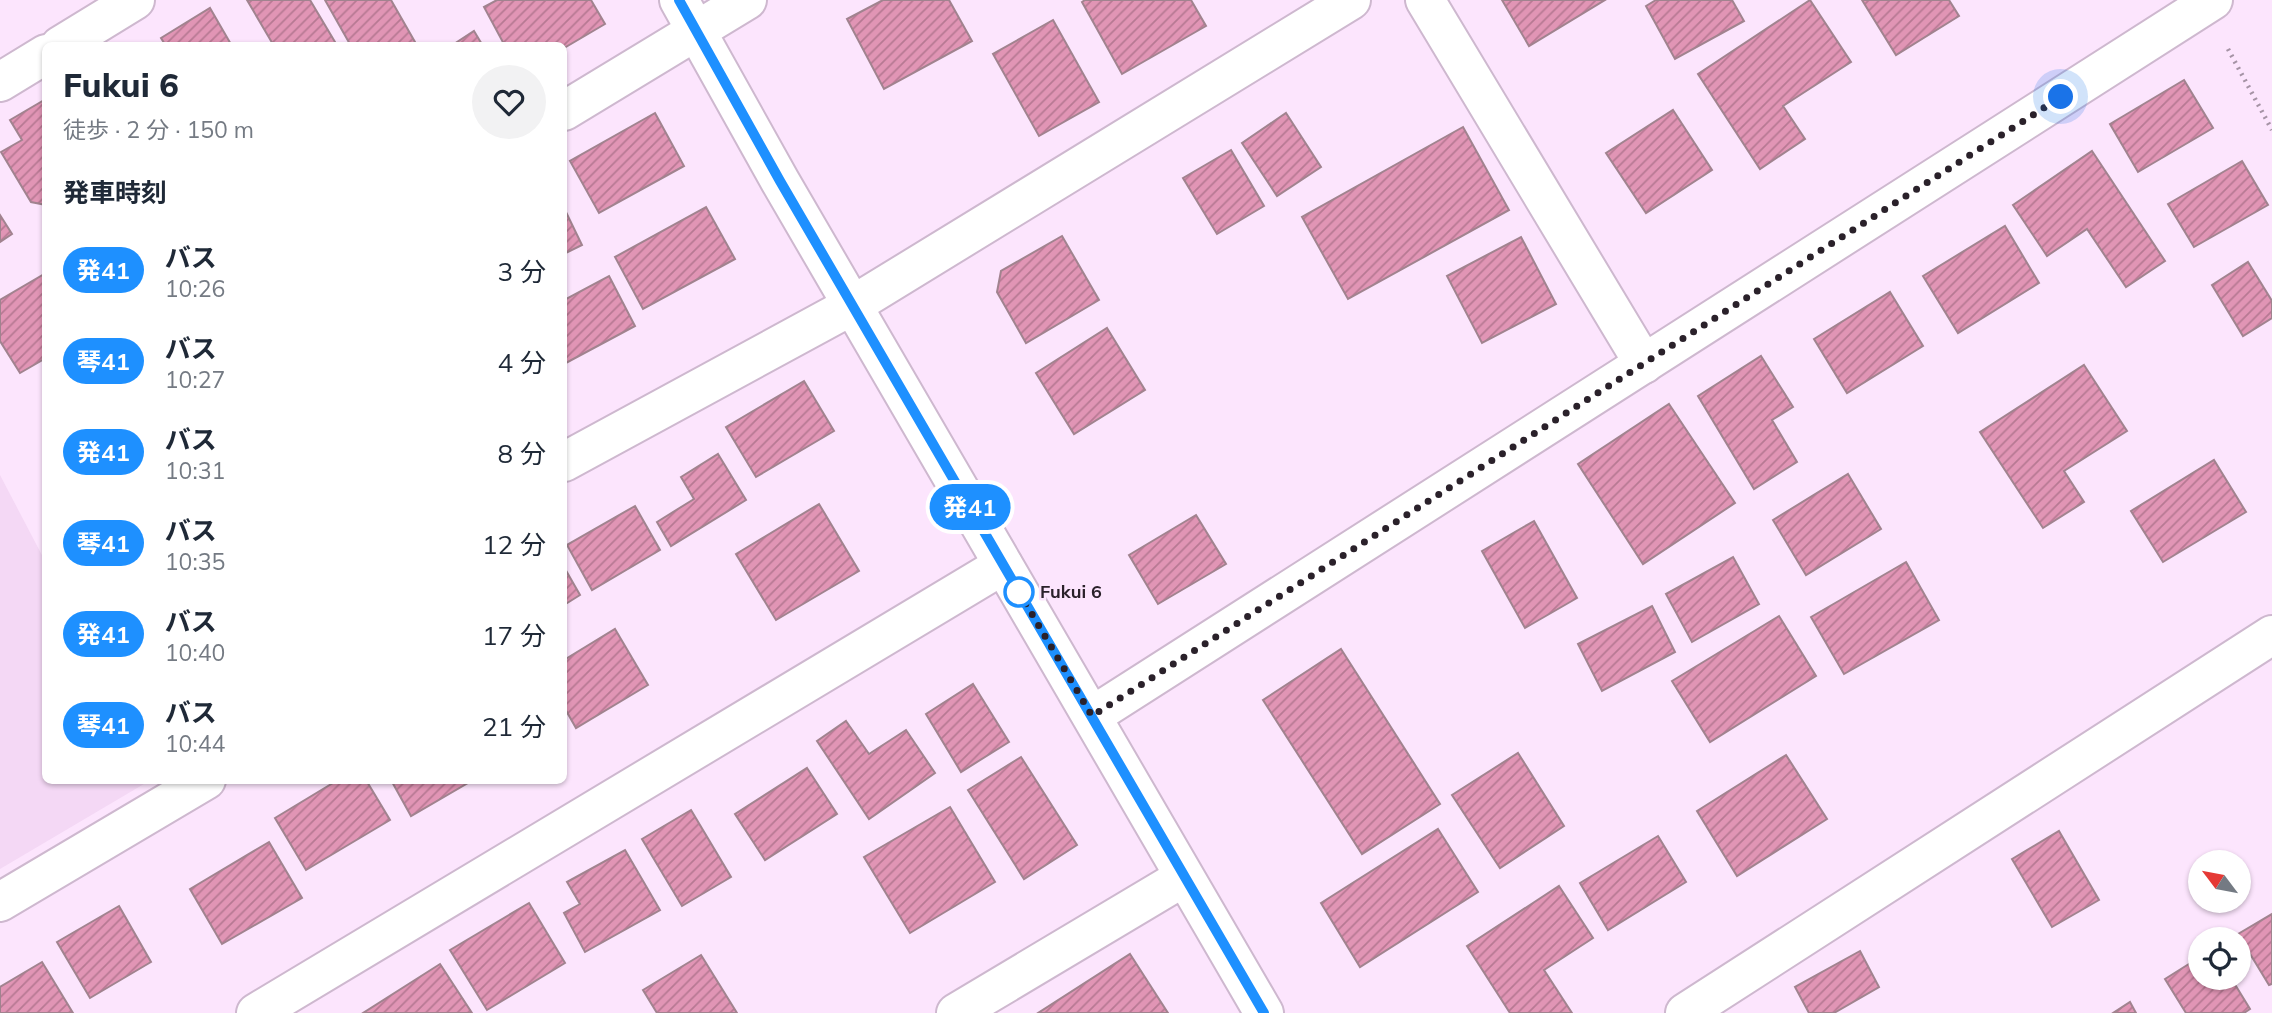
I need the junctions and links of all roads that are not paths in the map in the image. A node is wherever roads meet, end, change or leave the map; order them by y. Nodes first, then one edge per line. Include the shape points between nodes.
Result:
1 (135, 0) edge
2 (747, 0) edge
3 (1351, 0) edge
4 (1425, 0) edge
5 (2189, 7) edge
6 (687, 15) edge
7 (67, 42) edge
8 (42, 56) edge
9 (0, 82) edge
10 (567, 109) edge
11 (853, 305) junction
12 (1644, 364) junction
13 (567, 460) edge
14 (1003, 565) junction
15 (2272, 635) edge
16 (1092, 716) junction
17 (199, 784) edge
18 (1184, 877) junction
19 (0, 902) edge
20 (256, 1013) edge
21 (956, 1013) edge
22 (1264, 1013) edge
23 (1685, 1013) edge

1 - 7 street
2 - 6 street
3 - 11 street
4 - 12 street
5 - 12 street
6 - 10 street
6 - 11 street
8 - 9 street
11 - 13 street
11 - 14 street
12 - 16 street
14 - 16 street
14 - 20 street
15 - 23 street
16 - 18 street
17 - 19 street
18 - 21 street
18 - 22 street

